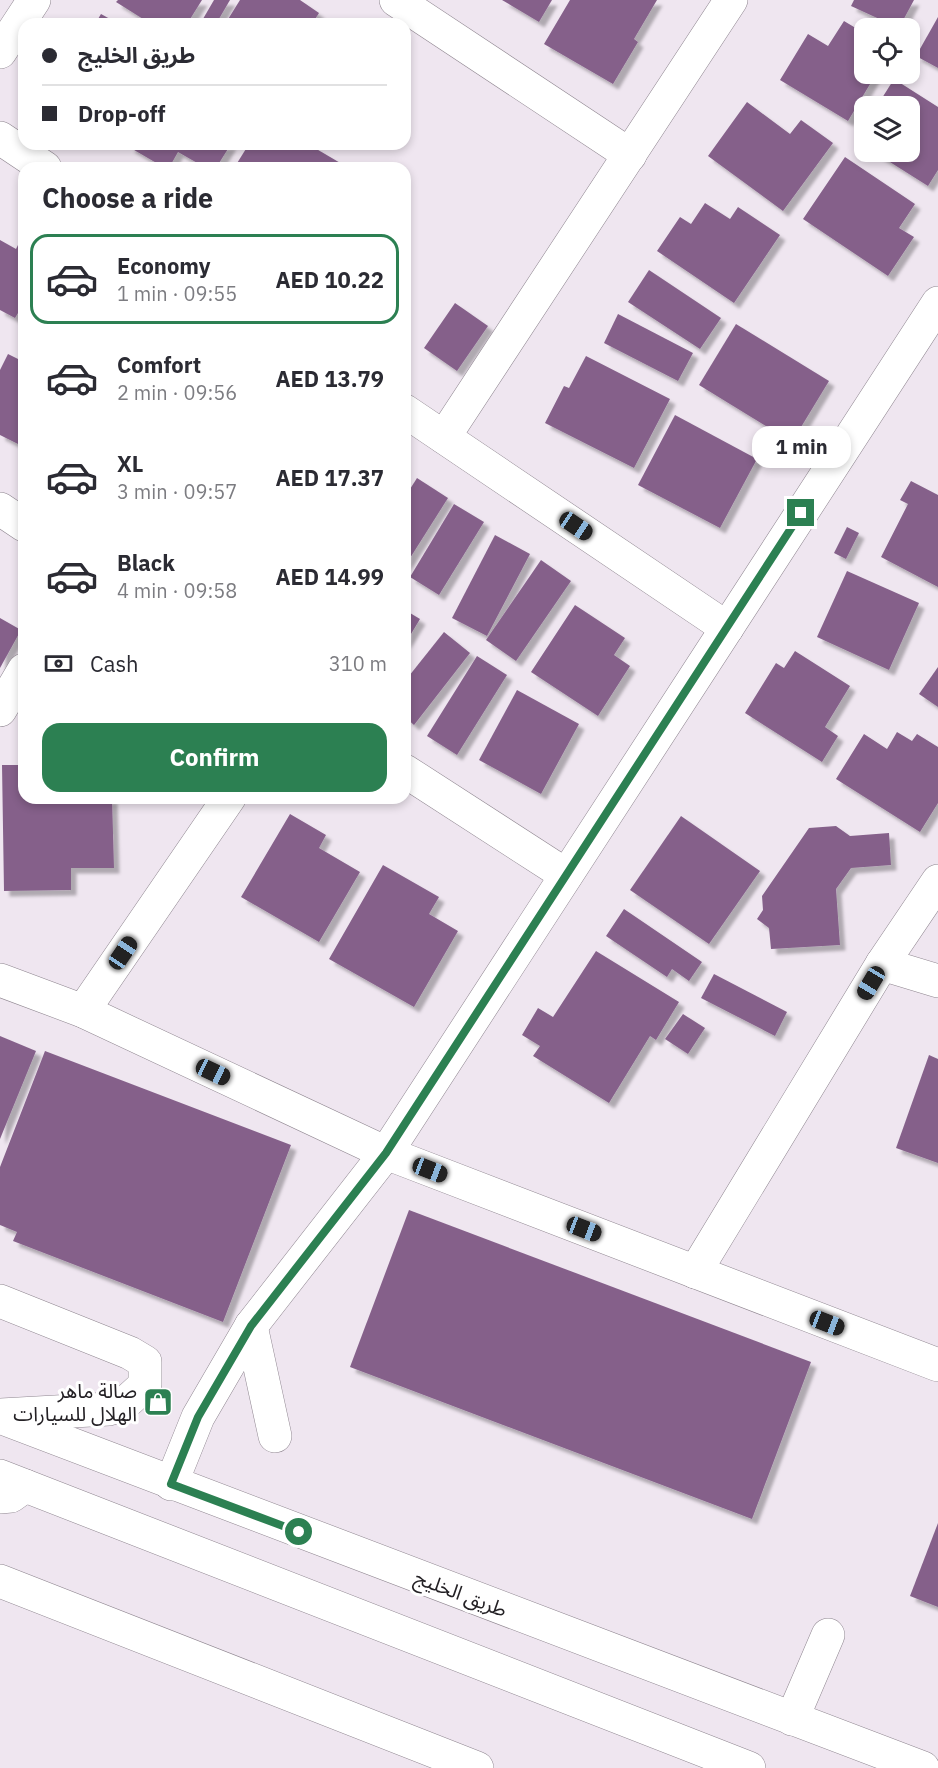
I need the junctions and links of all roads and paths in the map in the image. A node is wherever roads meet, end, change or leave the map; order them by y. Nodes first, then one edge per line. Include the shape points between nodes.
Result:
1 (34, 0) edge
2 (731, 0) edge
3 (402, 2) edge
4 (22, 18) edge
5 (18, 24) edge
6 (0, 52) edge
7 (0, 138) edge
8 (18, 150) edge
9 (18, 150) edge
10 (630, 155) junction
11 (36, 162) edge
12 (938, 303) edge
13 (411, 415) edge
14 (444, 437) junction
15 (0, 509) edge
16 (18, 521) edge
17 (727, 628) junction
18 (18, 680) edge
19 (0, 710) edge
20 (411, 775) edge
21 (225, 804) edge
22 (566, 875) junction
23 (938, 881) edge
24 (882, 964) junction
25 (0, 980) edge
26 (938, 981) edge
27 (82, 1011) junction
28 (386, 1153) junction
29 (695, 1272) junction
30 (0, 1301) edge
31 (251, 1326) junction
32 (938, 1365) edge
33 (0, 1416) edge
34 (275, 1436) dead end
35 (171, 1484) junction
36 (8, 1486) edge
37 (0, 1581) edge
38 (828, 1635) dead end
39 (792, 1719) junction
40 (477, 1768) edge
41 (749, 1768) edge
42 (923, 1768) edge

1 - 4 street
2 - 10 street
3 - 10 street
5 - 6 street
7 - 9 street
8 - 11 street
10 - 14 street
12 - 17 street
13 - 14 street
14 - 17 street
15 - 16 street
17 - 22 street
18 - 19 street
20 - 22 street
21 - 27 street
22 - 28 street
23 - 24 street
24 - 26 street
24 - 29 street
25 - 27 street
27 - 28 street
28 - 29 street
28 - 31 street
29 - 32 street
30 - 33 street via 130,1353 145,1362 147,1373 145,1385 123,1405
31 - 34 street
31 - 35 street via 198,1417
33 - 35 street, طريق الخليج
35 - 39 street, طريق الخليج
36 - 41 street
37 - 40 street
38 - 39 street
39 - 42 street, طريق الخليج

